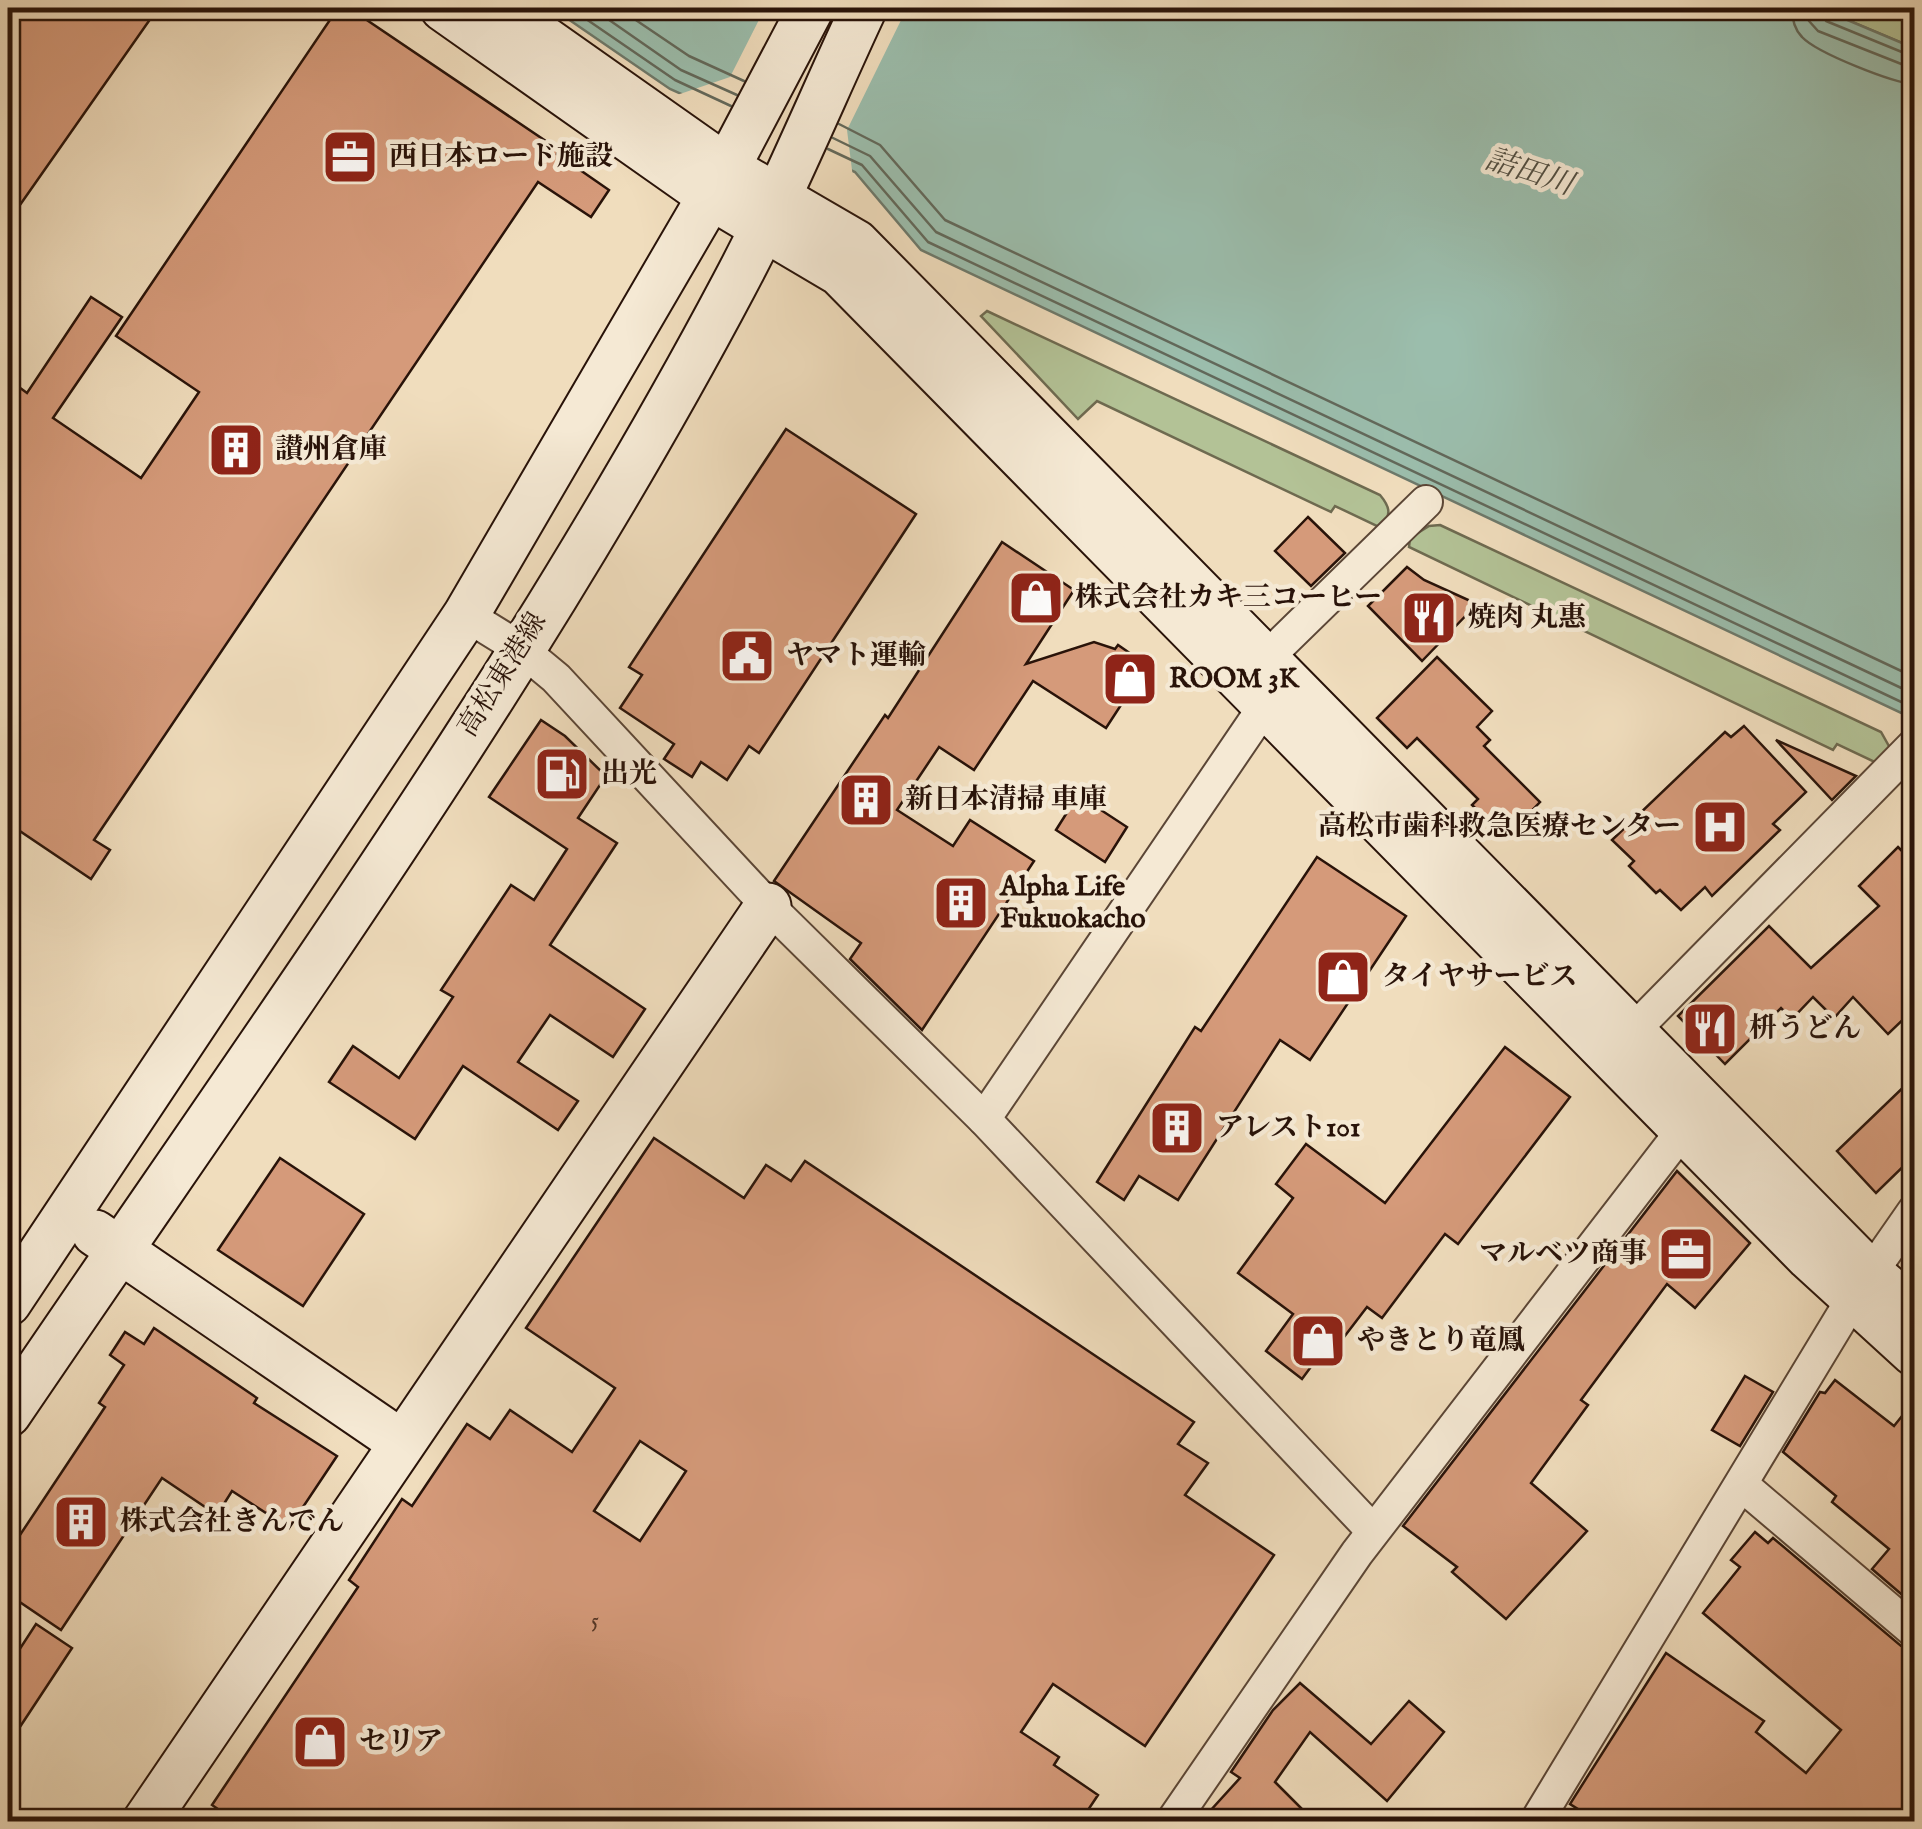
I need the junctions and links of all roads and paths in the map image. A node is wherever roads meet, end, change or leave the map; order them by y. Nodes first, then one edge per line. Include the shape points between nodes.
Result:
1 (443, 8) edge
2 (500, 8) edge
3 (811, 8) edge
4 (864, 8) edge
5 (726, 169) junction
6 (778, 199) junction
7 (1426, 502) dead end
8 (466, 615) junction
9 (521, 649) junction
10 (1258, 681) junction
11 (1914, 745) edge
12 (768, 906) junction
13 (1621, 1042) junction
14 (984, 1119) junction
15 (1683, 1130) junction
16 (1914, 1212) edge
17 (69, 1215) junction
18 (120, 1250) junction
19 (1861, 1286) junction
20 (8, 1303) edge
21 (1914, 1311) edge
22 (1914, 1353) edge
23 (8, 1414) edge
24 (402, 1444) junction
25 (1742, 1486) junction
26 (1373, 1531) junction
27 (1914, 1630) edge
28 (145, 1822) edge
29 (1172, 1822) edge
30 (1536, 1822) edge

1 - 5 street
2 - 5 street
3 - 5 street
4 - 6 street, 高松東港線
5 - 6 street
5 - 8 street
6 - 9 street, 高松東港線
6 - 10 street via 856,243
7 - 10 street
8 - 9 street
8 - 17 street
9 - 12 street via 556,678
9 - 18 street, 高松東港線
10 - 13 street
10 - 14 street
11 - 13 street
12 - 14 street
12 - 24 street
13 - 15 street
13 - 19 street
14 - 26 street
15 - 19 street
15 - 26 street
16 - 19 street
17 - 18 street
17 - 20 street
18 - 23 street, 高松東港線
18 - 24 street
19 - 21 street
19 - 22 street
19 - 25 street
24 - 28 street
25 - 27 street
25 - 30 street
26 - 29 street

